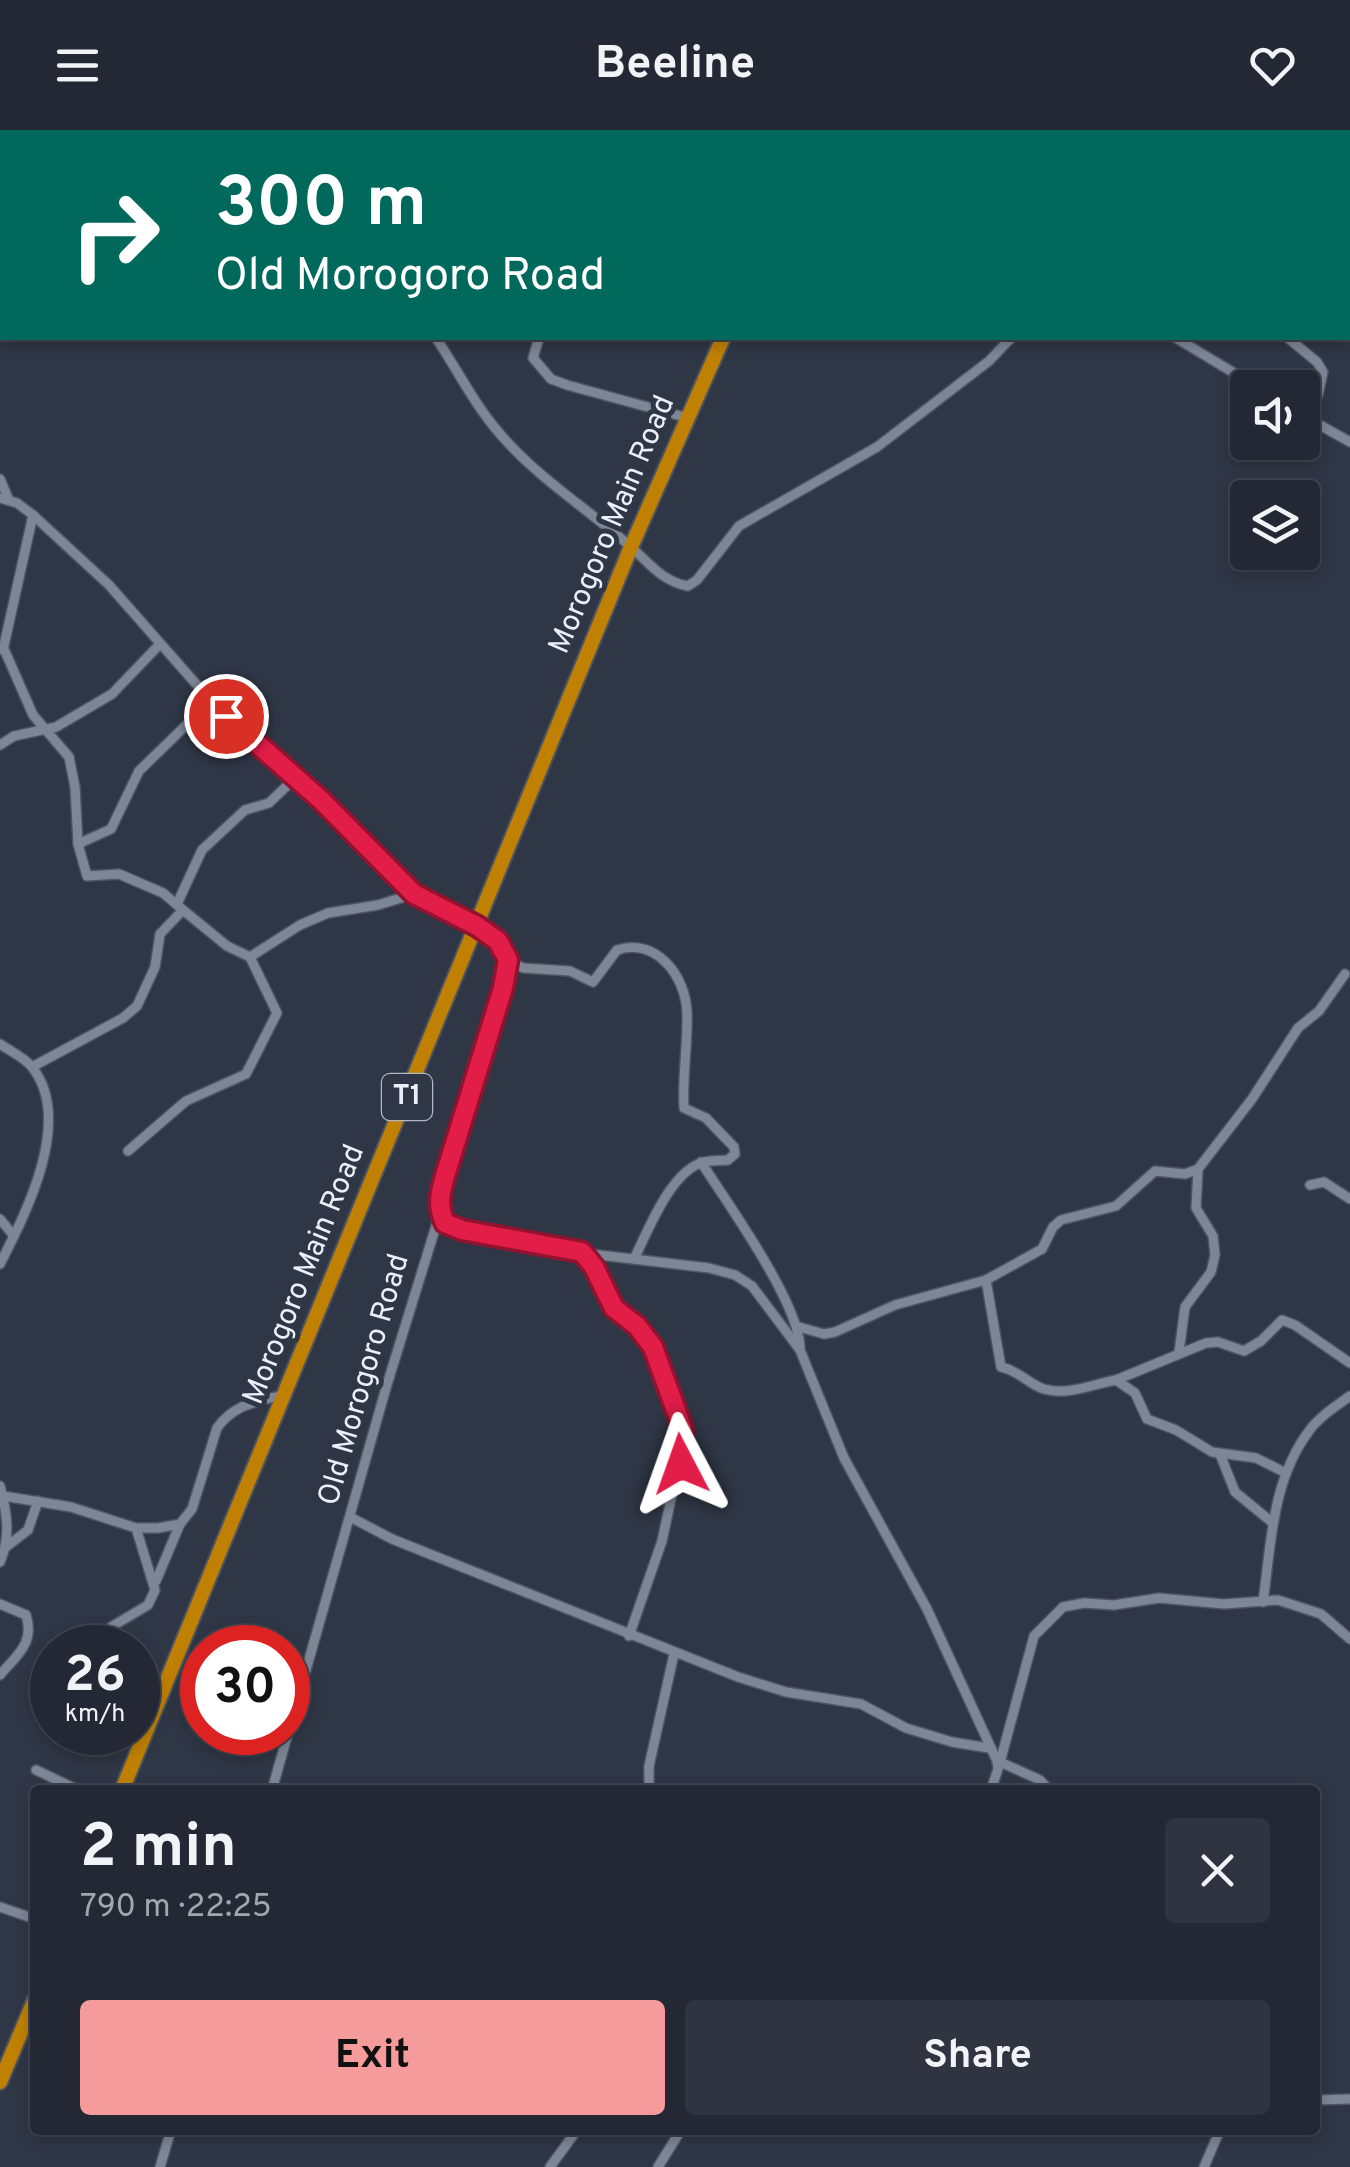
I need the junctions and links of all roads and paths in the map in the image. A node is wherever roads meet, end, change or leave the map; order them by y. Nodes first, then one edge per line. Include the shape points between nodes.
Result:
1 (437, 340) edge
2 (538, 340) edge
3 (722, 340) edge
4 (1009, 340) edge
5 (1179, 340) edge
6 (1290, 340) edge
7 (1230, 371) edge
8 (1320, 384) edge
9 (688, 418) junction
10 (1320, 424) edge
11 (1350, 442) edge
12 (0, 479) edge
13 (4, 499) edge
14 (33, 515) junction
15 (631, 548) junction
16 (160, 644) junction
17 (2, 650) edge
18 (210, 701) junction
19 (46, 730) junction
20 (0, 745) edge
21 (295, 778) junction
22 (78, 844) junction
23 (414, 894) junction
24 (180, 907) junction
25 (477, 926) junction
26 (250, 956) junction
27 (508, 960) junction
28 (1345, 974) dead end
29 (0, 1044) edge
30 (32, 1067) junction
31 (128, 1151) dead end
32 (701, 1162) junction
33 (1198, 1169) junction
34 (1310, 1185) dead end
35 (1350, 1199) edge
36 (440, 1213) junction
37 (0, 1219) edge
38 (14, 1236) junction
39 (582, 1252) junction
40 (634, 1259) junction
41 (0, 1264) edge
42 (986, 1280) junction
43 (799, 1327) junction
44 (800, 1350) junction
45 (1180, 1352) junction
46 (1350, 1362) edge
47 (1116, 1380) junction
48 (286, 1394) junction
49 (1350, 1396) edge
50 (1220, 1454) junction
51 (1286, 1473) junction
52 (1, 1491) edge
53 (38, 1501) junction
54 (352, 1518) junction
55 (1272, 1523) junction
56 (180, 1524) junction
57 (136, 1528) junction
58 (6, 1547) junction
59 (0, 1562) edge
60 (155, 1584) junction
61 (1263, 1602) junction
62 (0, 1604) edge
63 (114, 1625) edge
64 (629, 1636) junction
65 (1350, 1639) edge
66 (674, 1654) junction
67 (0, 1675) edge
68 (990, 1748) junction
69 (999, 1766) junction
70 (36, 1770) dead end
71 (68, 1785) edge
72 (124, 1785) edge
73 (273, 1785) edge
74 (649, 1785) edge
75 (992, 1785) edge
76 (1044, 1785) edge
77 (0, 1907) edge
78 (30, 1917) edge
79 (30, 2011) edge
80 (0, 2082) edge
81 (1350, 2099) edge
82 (1320, 2100) edge
83 (170, 2135) edge
84 (573, 2135) edge
85 (678, 2135) edge
86 (1218, 2135) edge
87 (160, 2167) edge
88 (550, 2167) edge
89 (658, 2167) edge
90 (1204, 2167) edge

1 - 15 street via 509,445
2 - 9 street via 532,358 551,378
3 - 9 highway, Morogoro Main Road / T1
4 - 15 street via 877,447 739,526 688,586 653,570
5 - 7 street
6 - 8 street via 1317,362
9 - 15 highway, Morogoro Main Road / T1
10 - 11 street
12 - 13 street
13 - 14 street
14 - 16 street via 109,585
14 - 17 street
15 - 25 highway, Morogoro Main Road / T1
16 - 18 street
16 - 19 street via 118,690
17 - 19 street
18 - 21 street
18 - 22 street via 139,771 111,829
19 - 20 street
19 - 22 street via 72,764
21 - 23 street
21 - 24 street via 202,850
22 - 24 street via 89,878 120,874
23 - 25 street
23 - 26 street via 328,913
24 - 26 street
24 - 30 street via 160,934 155,968 137,1006
25 - 27 street via 498,941
25 - 48 highway, Morogoro Main Road / T1
26 - 31 street via 277,1012 252,1066 240,1079 186,1102
27 - 32 street via 593,982 617,950 638,947 660,955 686,1006 684,1108 706,1118 735,1150 728,1160
27 - 36 street, Old Morogoro Road
28 - 33 street via 1298,1028
29 - 30 street
30 - 38 street via 48,1097 48,1126 28,1208
32 - 40 street via 672,1187
32 - 43 street
33 - 42 street via 1155,1171 1116,1206 1062,1220 1042,1249
33 - 45 street via 1196,1208 1213,1236 1215,1256 1185,1307
34 - 35 street via 1324,1182
36 - 39 street via 462,1230
36 - 54 street, Old Morogoro Road
37 - 38 street
38 - 41 street
39 - 40 street
39 - 64 street via 614,1308 653,1347 684,1438 662,1540
40 - 44 street via 742,1279
42 - 43 street via 896,1305 835,1332
42 - 47 street via 1001,1367 1049,1390
43 - 44 street
44 - 68 street via 844,1458 927,1609
45 - 46 street via 1212,1342 1244,1351 1282,1320
45 - 47 street
47 - 50 street via 1136,1393 1146,1419
48 - 56 street via 235,1408 224,1418 192,1509
48 - 72 highway, Morogoro Main Road / T1
49 - 51 street via 1309,1430
50 - 51 street via 1256,1458
50 - 55 street via 1235,1492
51 - 55 street
52 - 53 street
52 - 58 street
53 - 57 street
53 - 58 street via 28,1530
54 - 64 street
54 - 73 street, Old Morogoro Road
55 - 61 street
56 - 57 street
56 - 60 street
57 - 60 street
58 - 59 street
60 - 63 street via 148,1605
61 - 65 street via 1278,1600 1320,1614
61 - 69 street via 1158,1598 1063,1606 1034,1636
62 - 67 street via 26,1614 28,1645
64 - 66 street
66 - 68 street via 786,1692 861,1704 906,1728
66 - 74 street
68 - 69 street
69 - 75 street
69 - 76 street
70 - 71 street
77 - 78 street
79 - 80 highway
81 - 82 street
83 - 87 street
84 - 88 street
85 - 89 street
86 - 90 street

